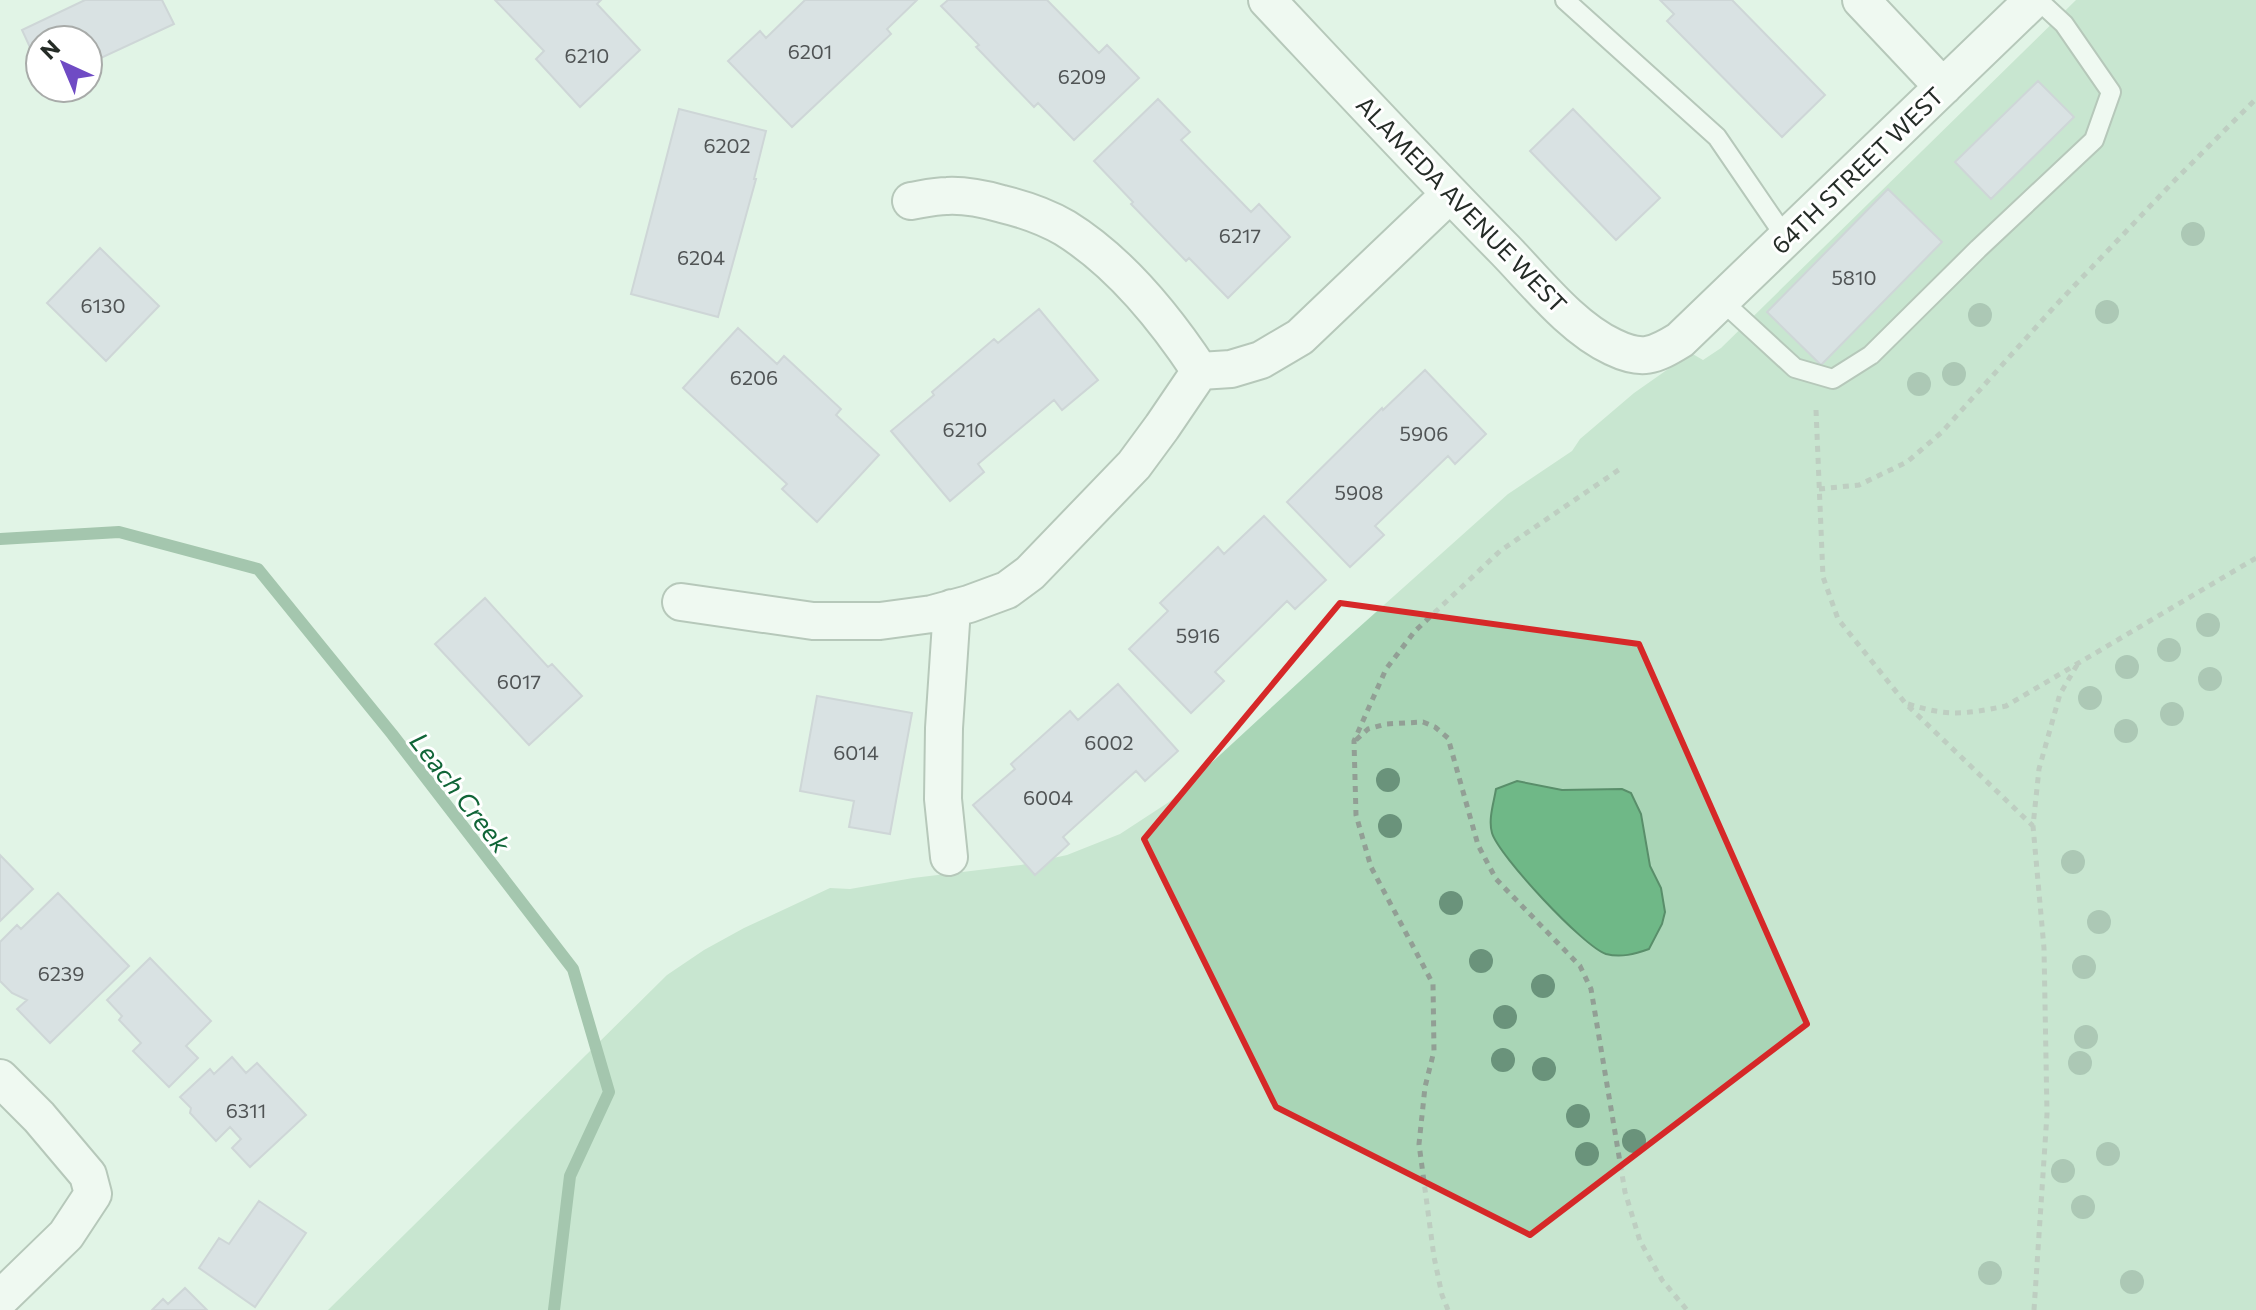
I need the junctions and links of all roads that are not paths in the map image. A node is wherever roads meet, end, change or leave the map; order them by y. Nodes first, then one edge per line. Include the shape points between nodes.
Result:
1 (1267, 0) edge
2 (1565, 0) edge
3 (1861, 0) edge
4 (2036, 0) edge
5 (1943, 87) junction
6 (1450, 194) junction
7 (911, 201) dead end
8 (1786, 238) junction
9 (1721, 300) junction
10 (1680, 340) joint
11 (1200, 371) junction
12 (681, 602) dead end
13 (952, 608) junction
14 (949, 857) dead end
15 (0, 1078) edge
16 (0, 1299) edge

1 - 6 street, ALAMEDA AVENUE WEST
2 - 8 lane via 1717,137
3 - 5 street
4 - 5 street, 64TH STREET WEST
4 - 9 lane via 2064,24 2111,92 2094,140 1871,355 1833,379 1795,368
5 - 8 street, 64TH STREET WEST
6 - 10 street, ALAMEDA AVENUE WEST via 1584,330 1638,355 1657,354
6 - 11 street via 1300,337 1261,360
7 - 11 street via 981,198 1063,227 1135,289
8 - 9 street, 64TH STREET WEST
9 - 10 street, 64TH STREET WEST
11 - 13 street via 1134,465 1030,573 1007,590
12 - 13 street via 813,621 880,621
13 - 14 street via 943,799
15 - 16 street via 88,1175 93,1194 66,1235

